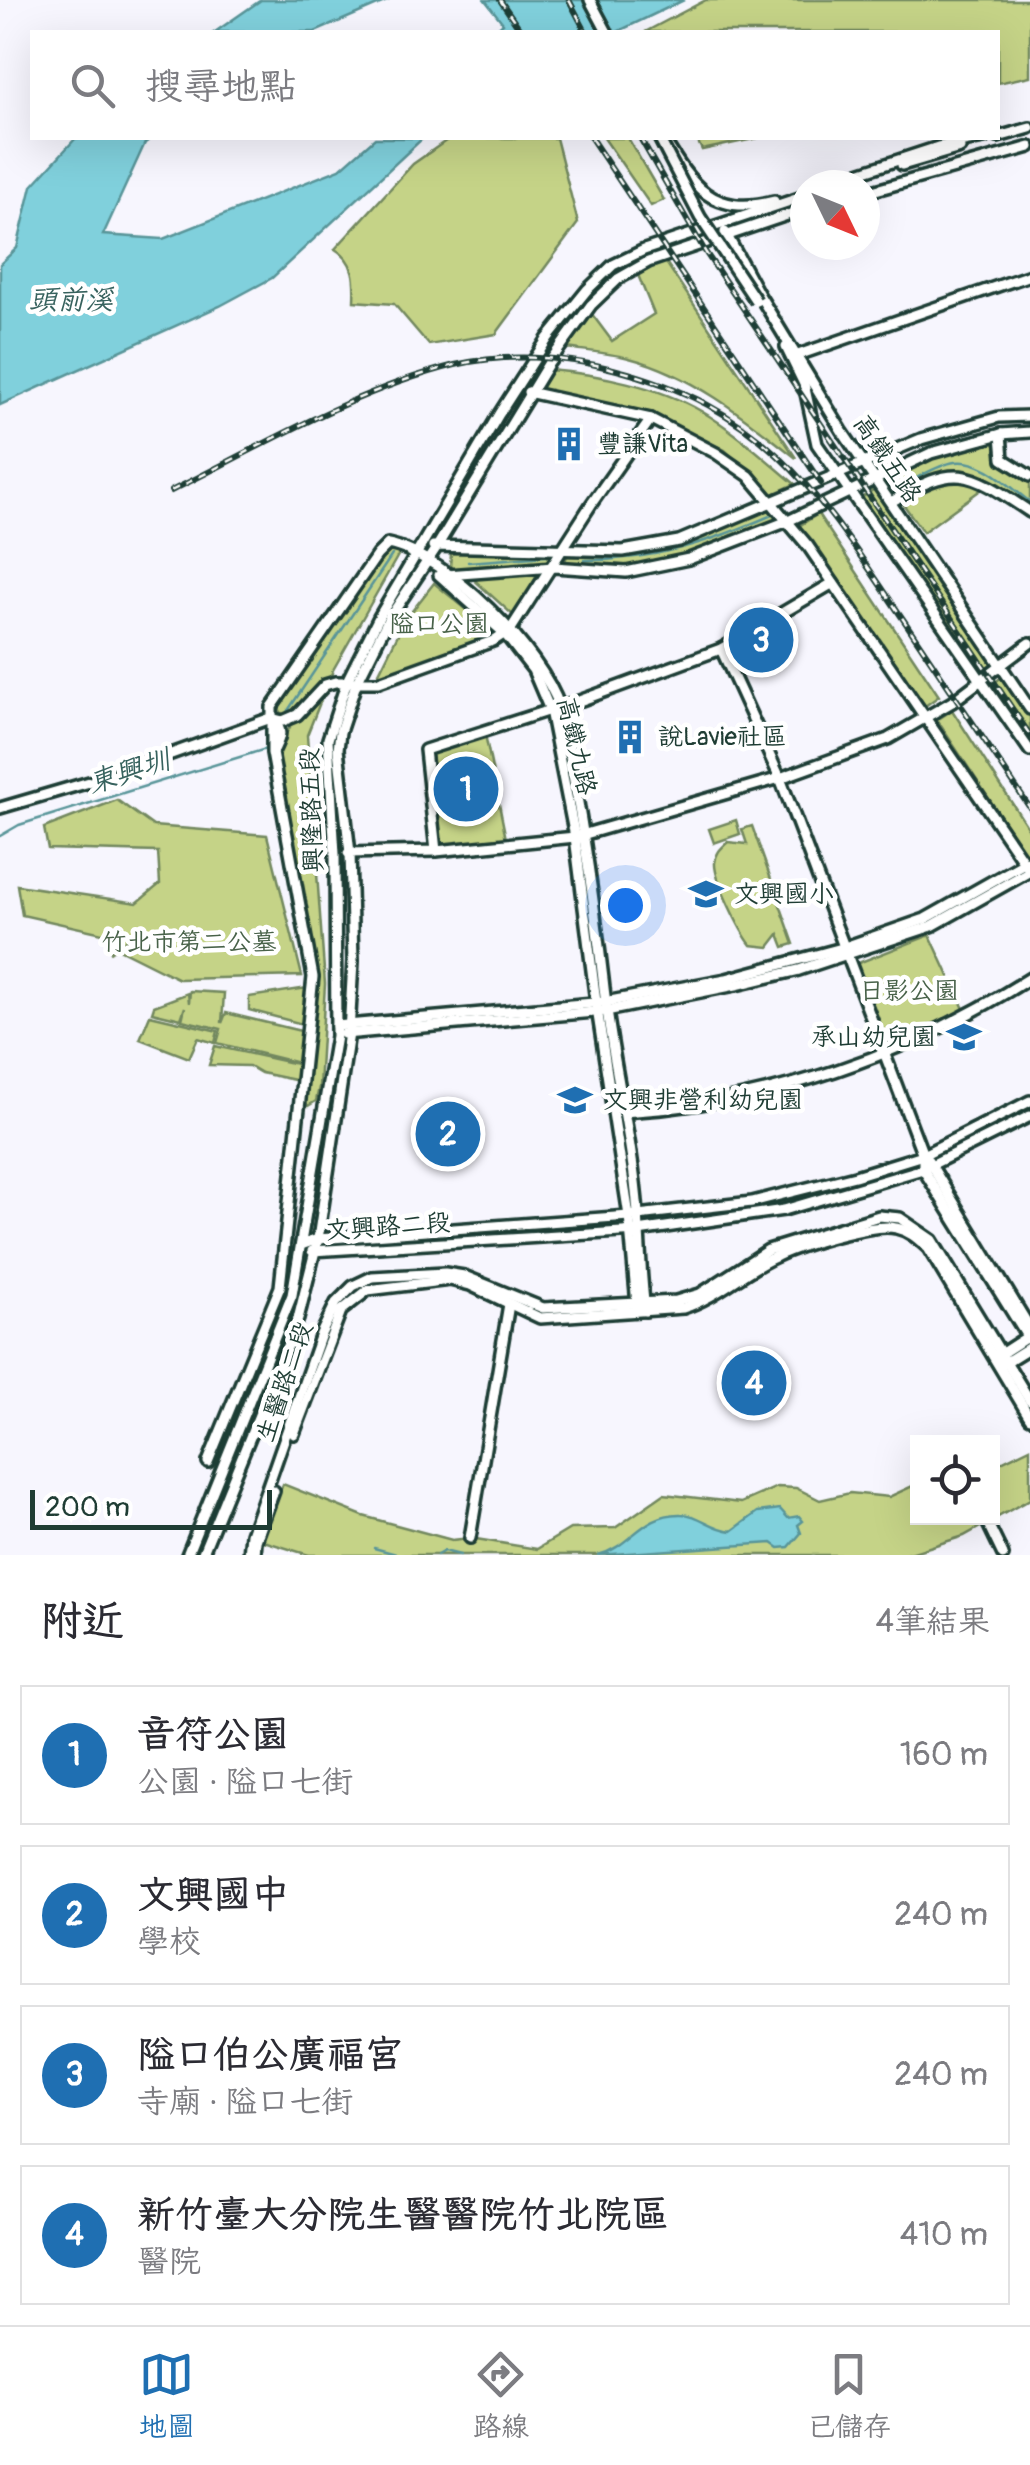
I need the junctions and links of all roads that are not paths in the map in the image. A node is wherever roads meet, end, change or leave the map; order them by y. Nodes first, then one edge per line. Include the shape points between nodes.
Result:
1 (590, 0) edge
2 (605, 30) edge
3 (1026, 129) edge
4 (1000, 135) edge
5 (662, 140) edge
6 (662, 140) edge
7 (974, 140) edge
8 (984, 140) edge
9 (1030, 146) edge
10 (868, 170) edge
11 (880, 172) edge
12 (880, 188) edge
13 (790, 197) edge
14 (790, 199) edge
15 (790, 214) edge
16 (721, 224) junction
17 (727, 236) junction
18 (1030, 275) edge
19 (793, 353) junction
20 (517, 386) junction
21 (530, 393) junction
22 (1030, 416) edge
23 (651, 419) junction
24 (1030, 432) edge
25 (1001, 434) junction
26 (864, 463) junction
27 (838, 475) junction
28 (1030, 476) edge
29 (874, 478) junction
30 (850, 492) junction
31 (774, 502) junction
32 (891, 502) junction
33 (1030, 512) edge
34 (788, 520) junction
35 (426, 541) junction
36 (436, 548) junction
37 (565, 548) junction
38 (410, 551) junction
39 (427, 562) junction
40 (554, 566) junction
41 (447, 575) junction
42 (833, 583) junction
43 (508, 632) junction
44 (1030, 643) edge
45 (721, 649) junction
46 (1001, 667) junction
47 (981, 680) junction
48 (352, 682) junction
49 (555, 709) junction
50 (1030, 709) edge
51 (298, 716) junction
52 (272, 718) junction
53 (926, 718) junction
54 (281, 735) junction
55 (272, 752) junction
56 (1030, 752) edge
57 (780, 778) junction
58 (0, 808) edge
59 (580, 836) junction
60 (436, 851) junction
61 (350, 853) junction
62 (335, 854) junction
63 (1029, 867) edge
64 (843, 951) junction
65 (1030, 978) edge
66 (601, 1007) junction
67 (349, 1029) junction
68 (336, 1031) junction
69 (882, 1053) junction
70 (1030, 1101) edge
71 (624, 1112) junction
72 (1030, 1116) edge
73 (922, 1155) junction
74 (928, 1167) junction
75 (634, 1215) junction
76 (634, 1231) junction
77 (318, 1239) junction
78 (300, 1245) junction
79 (314, 1252) junction
80 (510, 1301) junction
81 (640, 1307) junction
82 (1029, 1337) edge
83 (999, 1360) junction
84 (1030, 1401) edge
85 (1030, 1418) edge
86 (208, 1462) dead end
87 (988, 1525) edge
88 (470, 1538) dead end
89 (187, 1555) edge
90 (202, 1555) edge
91 (252, 1555) edge
92 (1003, 1555) edge

1 - 2 street
3 - 4 street
5 - 13 street, bridge via 688,178 718,201 761,204
6 - 19 street, bridge via 700,217
7 - 10 street
8 - 11 street
9 - 12 street
14 - 16 street, 興隆路五段
15 - 17 street, 興隆路五段
16 - 17 street, 高鐵五路
16 - 20 street, 興隆路五段 via 612,265 572,306
17 - 19 street, 高鐵五路
17 - 21 street, 興隆路五段 via 618,278 568,334
18 - 19 street
19 - 26 street, 高鐵五路
19 - 27 street, 高鐵五路 via 816,444
20 - 21 street
20 - 35 street, 興隆路五段
21 - 23 street
21 - 36 street, 興隆路五段
22 - 26 street via 999,417
23 - 31 street via 716,453
23 - 37 street
24 - 25 street
25 - 28 street via 1003,459
25 - 29 street
26 - 27 street
26 - 29 street, 高鐵五路
27 - 30 street, 高鐵五路
27 - 31 street
29 - 30 street
29 - 32 street, 高鐵五路
30 - 34 street
30 - 47 street, 高鐵五路
31 - 34 street
31 - 37 street via 679,541 623,551
32 - 33 street via 940,476 960,474
32 - 46 street, 高鐵五路
34 - 40 street via 688,560 626,572
34 - 42 street
35 - 36 street
35 - 38 street, 興隆路五段
36 - 37 street
36 - 39 street, 興隆路五段
37 - 40 street
38 - 39 street
38 - 48 street, 興隆路五段
38 - 52 street via 388,544 378,555 272,707
39 - 41 street, 高鐵九路
39 - 43 street, 高鐵九路
39 - 48 street, 興隆路五段
40 - 41 street
40 - 43 street
41 - 43 street, 高鐵九路
42 - 45 street
42 - 53 street
43 - 48 street via 379,682
43 - 49 street, 高鐵九路 via 540,667
44 - 46 street
45 - 49 street
45 - 57 street
46 - 47 street
46 - 50 street, 高鐵五路
47 - 53 street
47 - 56 street, 高鐵五路
48 - 51 street via 326,686
48 - 61 street, 興隆路五段 via 338,749
48 - 62 street, 興隆路五段 via 328,739
49 - 59 street, 高鐵九路
49 - 60 street via 425,750
51 - 52 street
51 - 54 street
52 - 54 street
52 - 55 street
52 - 58 street
53 - 57 street
53 - 63 street
54 - 55 street
55 - 86 street via 313,977 310,1012 280,1287
57 - 59 street
57 - 64 street
59 - 60 street
59 - 66 street, 高鐵九路
60 - 61 street
61 - 62 street
61 - 67 street, 興隆路五段
62 - 68 street, 興隆路五段
63 - 64 street
64 - 66 street
64 - 69 street
65 - 69 street via 972,1015
66 - 67 street
66 - 71 street, 高鐵九路
66 - 75 street, 高鐵九路
67 - 68 street
67 - 77 street, 興隆路五段
68 - 78 street, 興隆路五段
69 - 71 street via 719,1103
69 - 73 street
70 - 73 street, 文興路二段
71 - 75 street, 高鐵九路
72 - 74 street, 文興路二段
73 - 74 street
73 - 75 street, 文興路二段 via 752,1202
74 - 76 street, 文興路二段 via 784,1210
74 - 82 street
75 - 76 street, 高鐵九路
75 - 77 street, 文興路二段
76 - 79 street, 文興路二段
76 - 81 street, 高鐵九路
77 - 78 street, 文興路二段
77 - 79 street, 興隆路五段
78 - 79 street, 文興路二段
78 - 89 street, 興隆路五段 via 292,1295
79 - 90 street, 興隆路五段 via 298,1319
80 - 81 street, 生醫路二段 via 543,1308
80 - 88 street
80 - 91 street, 生醫路二段 via 481,1282 444,1272 372,1278 353,1286 321,1334 251,1534
81 - 83 street, 生醫路二段 via 683,1308 778,1255 876,1226 894,1227 928,1248
82 - 83 street
83 - 84 street
83 - 85 street
87 - 92 street

